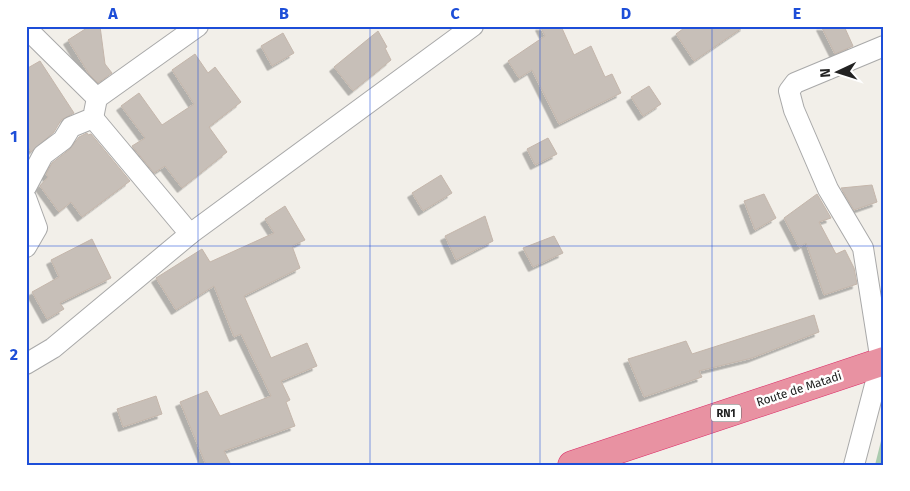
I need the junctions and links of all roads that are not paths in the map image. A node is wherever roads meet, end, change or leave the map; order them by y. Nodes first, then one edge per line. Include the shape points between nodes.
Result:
1 (198, 26) edge
2 (473, 26) edge
3 (26, 28) edge
4 (884, 46) edge
5 (97, 98) junction
6 (93, 118) junction
7 (26, 187) edge
8 (26, 198) edge
9 (190, 234) junction
10 (26, 247) edge
11 (882, 362) edge
12 (26, 364) edge
13 (572, 465) edge
14 (854, 465) edge

1 - 5 street
2 - 9 street
3 - 5 street
4 - 11 street via 795,84 789,91 828,189 863,248
5 - 6 street
6 - 7 street via 71,128 63,140 43,155
6 - 9 street
8 - 10 street via 37,228
9 - 12 street via 53,348
11 - 13 highway, Route de Matadi / RN1
11 - 14 street

